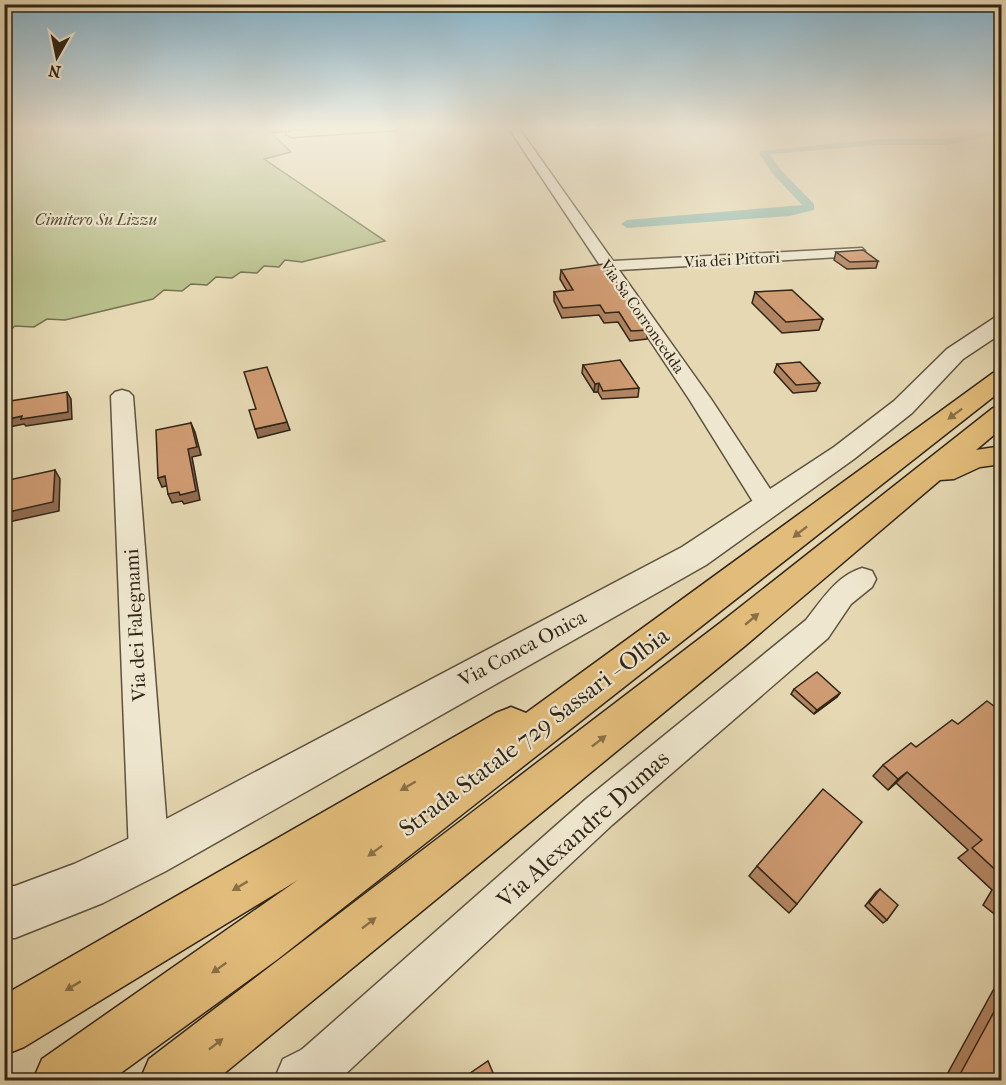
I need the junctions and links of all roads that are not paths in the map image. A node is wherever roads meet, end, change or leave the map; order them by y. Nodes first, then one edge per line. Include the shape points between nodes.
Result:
1 (548, 178) edge
2 (857, 251) edge
3 (608, 266) junction
4 (1002, 323) edge
5 (1002, 378) edge
6 (122, 396) dead end
7 (1002, 414) edge
8 (1002, 455) edge
9 (910, 488) junction
10 (769, 507) junction
11 (862, 579) dead end
12 (640, 652) junction
13 (149, 854) junction
14 (4, 912) edge
15 (4, 1027) edge
16 (307, 1079) edge
17 (63, 1080) edge
18 (170, 1080) edge

1 - 3 street, Via Sa Corroncedda
2 - 3 street, Via dei Pittori
3 - 10 street, Via Sa Corroncedda
4 - 10 street, Via Conca Onica via 955,354 903,407
5 -> 12 highway, Strada Statale 729 Sassari - Olbia
6 - 13 street, Via dei Falegnami
7 - 9 highway, Strada Statale 729 Sassari - Olbia
8 - 9 highway via 973,459
18 -> 9 highway, Strada Statale 729 Sassari - Olbia via 733,634
10 - 13 street, Via Conca Onica via 694,556
11 - 16 street, Via Alexandre Dumas via 841,596 817,629 599,812
12 -> 15 highway
12 -> 17 highway, Strada Statale 729 Sassari - Olbia via 256,942
13 - 14 street, Via Conca Onica via 85,885 15,912

